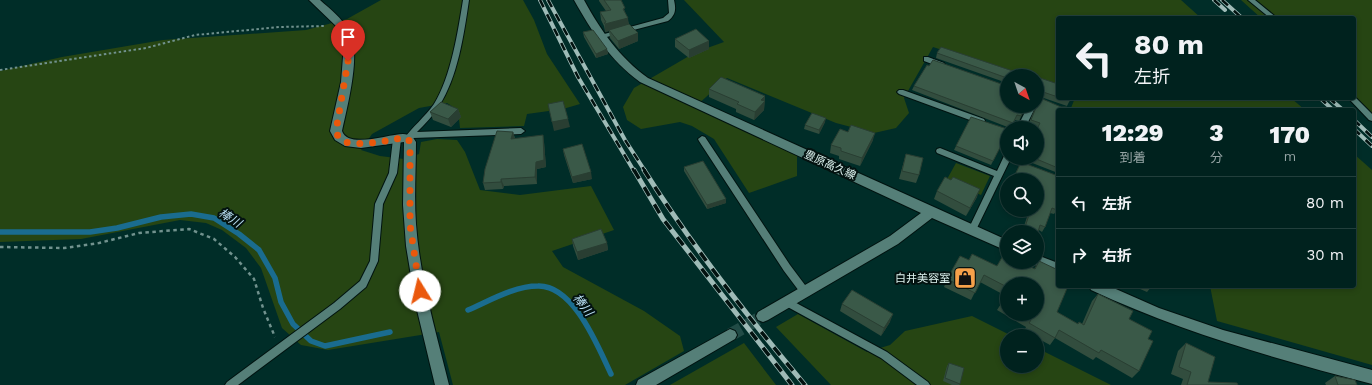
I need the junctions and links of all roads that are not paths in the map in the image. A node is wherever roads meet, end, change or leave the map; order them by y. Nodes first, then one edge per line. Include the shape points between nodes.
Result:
1 (314, 0) edge
2 (466, 0) edge
3 (579, 0) edge
4 (671, 0) edge
5 (1251, 0) edge
6 (1271, 16) edge
7 (599, 37) junction
8 (926, 59) dead end
9 (948, 67) edge
10 (901, 92) dead end
11 (1356, 100) edge
12 (1372, 118) edge
13 (986, 123) edge
14 (521, 131) dead end
15 (405, 137) junction
16 (702, 139) dead end
17 (940, 151) dead end
18 (1004, 165) edge
19 (999, 175) junction
20 (931, 212) junction
21 (972, 230) junction
22 (1000, 243) edge
23 (1044, 263) edge
24 (1056, 268) edge
25 (1101, 288) edge
26 (805, 292) junction
27 (787, 302) junction
28 (763, 316) tunnel mouth
29 (730, 335) tunnel mouth
30 (1372, 377) edge
31 (230, 385) edge
32 (442, 385) edge
33 (643, 385) edge
34 (925, 385) edge

1 - 15 street via 348,36 350,51 336,131 339,138 347,143 362,144
2 - 15 lane via 441,98
3 - 7 street, 豊原高久線
4 - 7 lane via 673,10 668,18
5 - 6 lane
7 - 20 street, 豊原高久線 via 628,70 662,89
8 - 9 lane
10 - 13 lane
11 - 12 lane
14 - 15 lane
15 - 31 lane via 393,174 379,204 374,261 363,284
15 - 32 street via 410,149 410,225 413,252 422,305
16 - 26 lane via 786,268
17 - 19 lane
18 - 19 lane
19 - 21 lane
20 - 21 street, 豊原高久線
20 - 26 street via 894,240
21 - 22 street, 豊原高久線
23 - 24 street
25 - 30 street via 1173,319 1233,339
26 - 27 street
27 - 28 street
27 - 34 lane via 884,355
29 - 33 street

